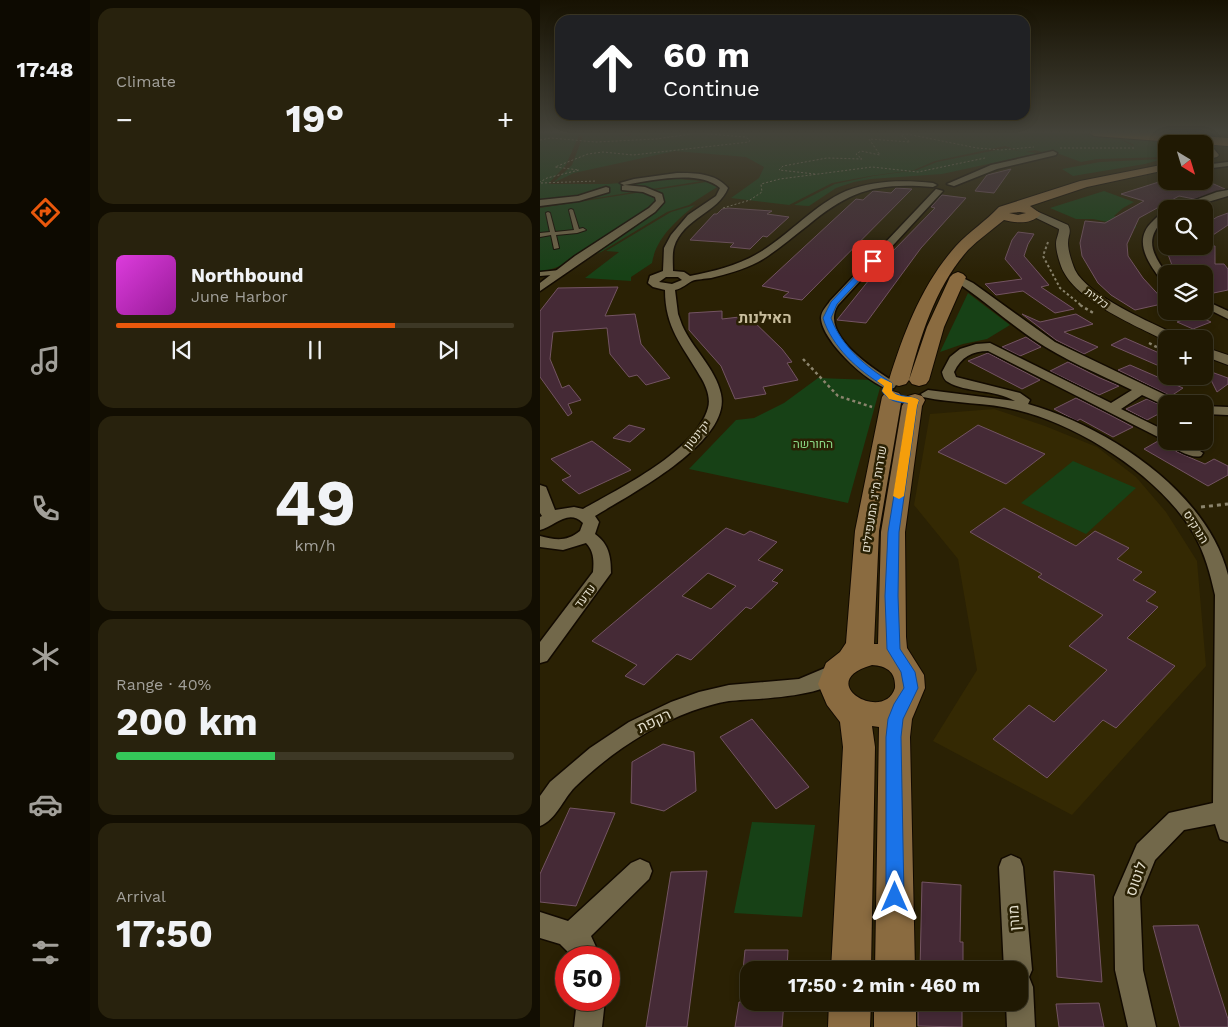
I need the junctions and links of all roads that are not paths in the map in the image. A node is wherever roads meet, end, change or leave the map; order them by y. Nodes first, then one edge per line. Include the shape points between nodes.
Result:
1 (656, 180) edge
2 (713, 180) edge
3 (961, 180) edge
4 (1104, 180) edge
5 (1124, 180) edge
6 (615, 186) junction
7 (936, 188) junction
8 (1228, 193) edge
9 (1200, 200) edge
10 (540, 203) edge
11 (571, 210) dead end
12 (548, 213) dead end
13 (1021, 214) junction
14 (1158, 222) edge
15 (553, 234) junction
16 (540, 235) edge
17 (556, 248) dead end
18 (1158, 270) edge
19 (560, 272) junction
20 (540, 274) edge
21 (668, 274) junction
22 (688, 278) junction
23 (957, 278) junction
24 (670, 287) junction
25 (540, 288) edge
26 (1213, 308) edge
27 (1228, 316) edge
28 (1158, 331) edge
29 (1213, 354) edge
30 (1228, 360) edge
31 (1142, 389) junction
32 (904, 393) junction
33 (1158, 397) edge
34 (1022, 407) junction
35 (1111, 409) junction
36 (1213, 410) edge
37 (1228, 410) edge
38 (1158, 434) edge
39 (1190, 450) edge
40 (1196, 453) dead end
41 (540, 490) edge
42 (585, 515) junction
43 (546, 521) edge
44 (585, 535) junction
45 (540, 542) edge
46 (540, 656) edge
47 (902, 664) junction
48 (843, 684) junction
49 (798, 687) joint
50 (902, 704) junction
51 (540, 815) edge
52 (1226, 821) edge
53 (1011, 867) dead end
54 (640, 870) dead end
55 (540, 925) edge
56 (573, 935) junction
57 (582, 946) edge
58 (851, 961) edge
59 (895, 961) edge
60 (1017, 961) edge
61 (590, 1011) edge
62 (850, 1011) edge
63 (895, 1011) edge
64 (1020, 1011) edge
65 (588, 1027) edge
66 (849, 1027) edge
67 (895, 1027) edge
68 (1021, 1027) edge
69 (1142, 1027) edge

1 - 6 street
2 - 21 street via 722,184 724,192 680,229 668,255
3 - 7 street via 951,184 957,188 950,191
4 - 13 main road, שדרות מ"ג המעפילים via 1084,184
5 - 13 main road, שדרות מ"ג המעפילים via 1071,194
6 - 10 street via 573,199
6 - 19 street via 651,192 659,196 660,202
7 - 22 street via 891,184 856,190 836,200 751,261 718,273
7 - 32 street via 828,313 827,324 841,345 873,375
8 - 9 street
11 - 15 lane via 580,230
12 - 15 lane
13 - 23 main road, שדרות מ"ג המעפילים via 991,235
13 - 28 street, כלנית via 1061,225 1065,232 1062,243 1070,273 1109,307
13 - 32 main road, שדרות מ"ג המעפילים via 967,242 941,276 907,352
14 - 18 street via 1150,229 1147,242 1153,264
15 - 16 lane
15 - 17 lane
19 - 20 street
19 - 25 street
21 - 22 street via 682,274
21 - 24 street via 652,281 657,286
22 - 24 street via 683,284
23 - 31 street via 974,287 1051,345
23 - 32 main road, שדרות מ"ג המעפילים via 926,354
24 - 42 street, יקינטון via 671,314 679,337 713,389 716,403 712,416 678,456 656,473
26 - 27 street
29 - 30 street
31 - 33 street
31 - 35 street
32 - 34 street, הנרקיס
32 - 47 main road, שדרות מ"ג המעפילים via 912,406 893,532 892,637 893,649
32 - 48 main road, שדרות מ"ג המעפילים via 867,531 860,644
34 - 35 street via 1023,400 1015,395 951,379 948,372 958,354 969,349 990,347
34 - 52 street, הנרקיס via 1087,433 1146,471 1186,509 1208,545 1222,577 1224,595
35 - 38 street
36 - 37 street
39 - 40 street
41 - 43 street via 548,511
42 - 43 street via 566,513
42 - 44 street via 591,522
44 - 45 street via 566,545 552,546
44 - 46 street, עדעד via 592,539 603,556 602,573
47 - 48 main road via 884,655 872,654
47 - 50 main road via 908,672 911,688
48 - 49 street, רקפת via 814,690
48 - 50 main road via 858,713 875,714
48 - 58 main road via 859,747
49 - 51 street, רקפת via 719,695 653,720 624,735 592,759 564,783
50 - 59 main road via 894,737
52 - 69 street, לוטוס via 1177,821 1146,852 1127,897 1129,970
53 - 60 street, מורן
54 - 56 street
55 - 56 street
56 - 57 street
61 - 65 street
62 - 66 main road
63 - 67 main road
64 - 68 street

